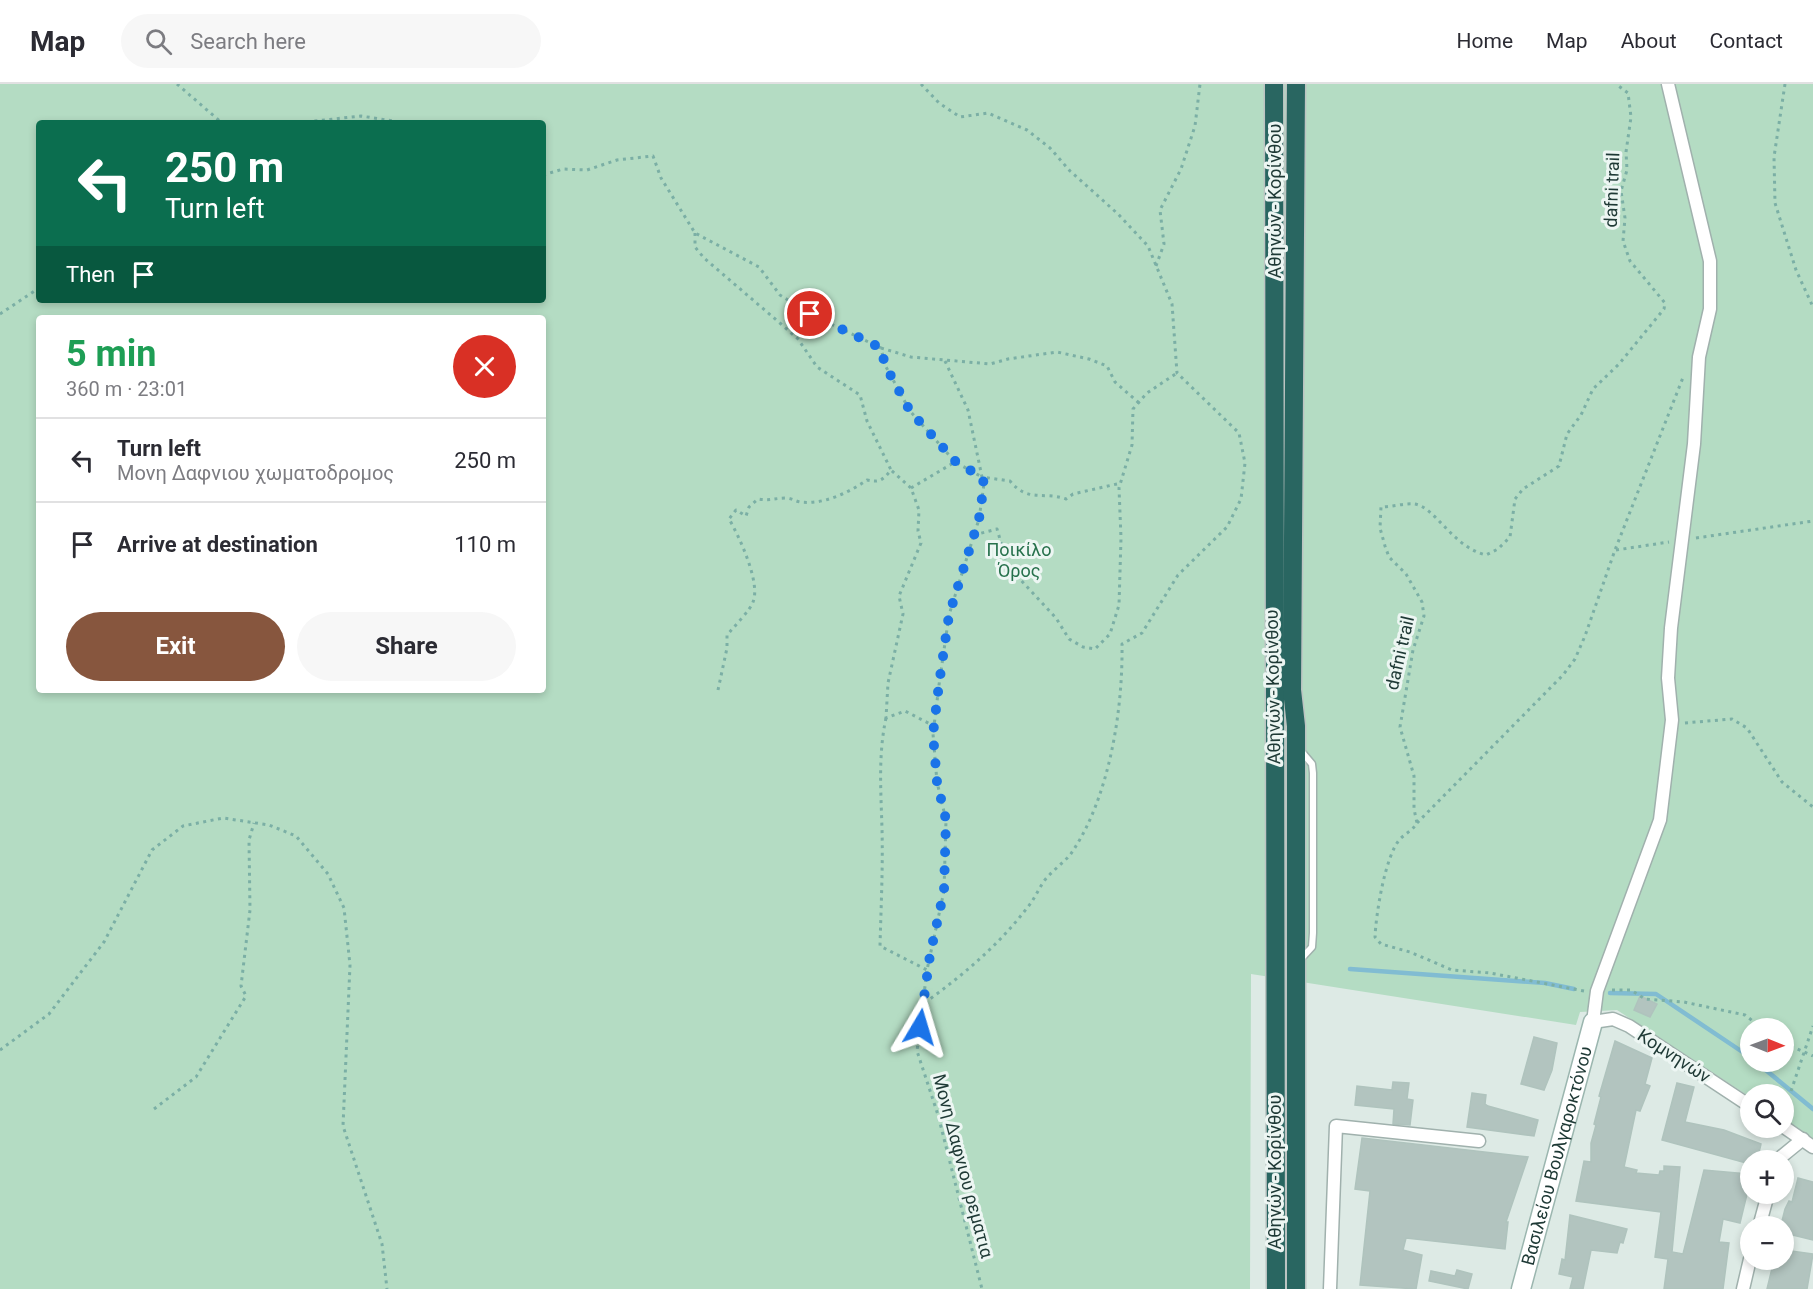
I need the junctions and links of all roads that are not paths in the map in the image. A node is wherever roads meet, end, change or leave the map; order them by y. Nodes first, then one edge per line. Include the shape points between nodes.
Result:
1 (1274, 84) edge
2 (1296, 84) edge
3 (1668, 84) edge
4 (1593, 1022) junction
5 (1740, 1099) edge
6 (1794, 1134) edge
7 (1479, 1141) dead end
8 (1808, 1143) edge
9 (1794, 1151) edge
10 (1747, 1270) edge
11 (1276, 1289) edge
12 (1296, 1289) edge
13 (1330, 1289) edge
14 (1521, 1289) edge
15 (1743, 1289) edge

1 - 11 highway, Αθηνών - Κορίνθου
2 - 12 highway, Αθηνών - Κορίνθου via 1292,690 1296,744
3 - 4 street via 1710,261 1712,285 1699,357 1694,444 1681,540 1668,678 1672,725 1660,820 1597,991
4 - 5 street, Κομνηνών via 1613,1019 1629,1026
4 - 14 street, Βασιλείου Βουλγαροκτόνου
6 - 8 street
7 - 13 street via 1336,1126
8 - 9 street
10 - 15 street

